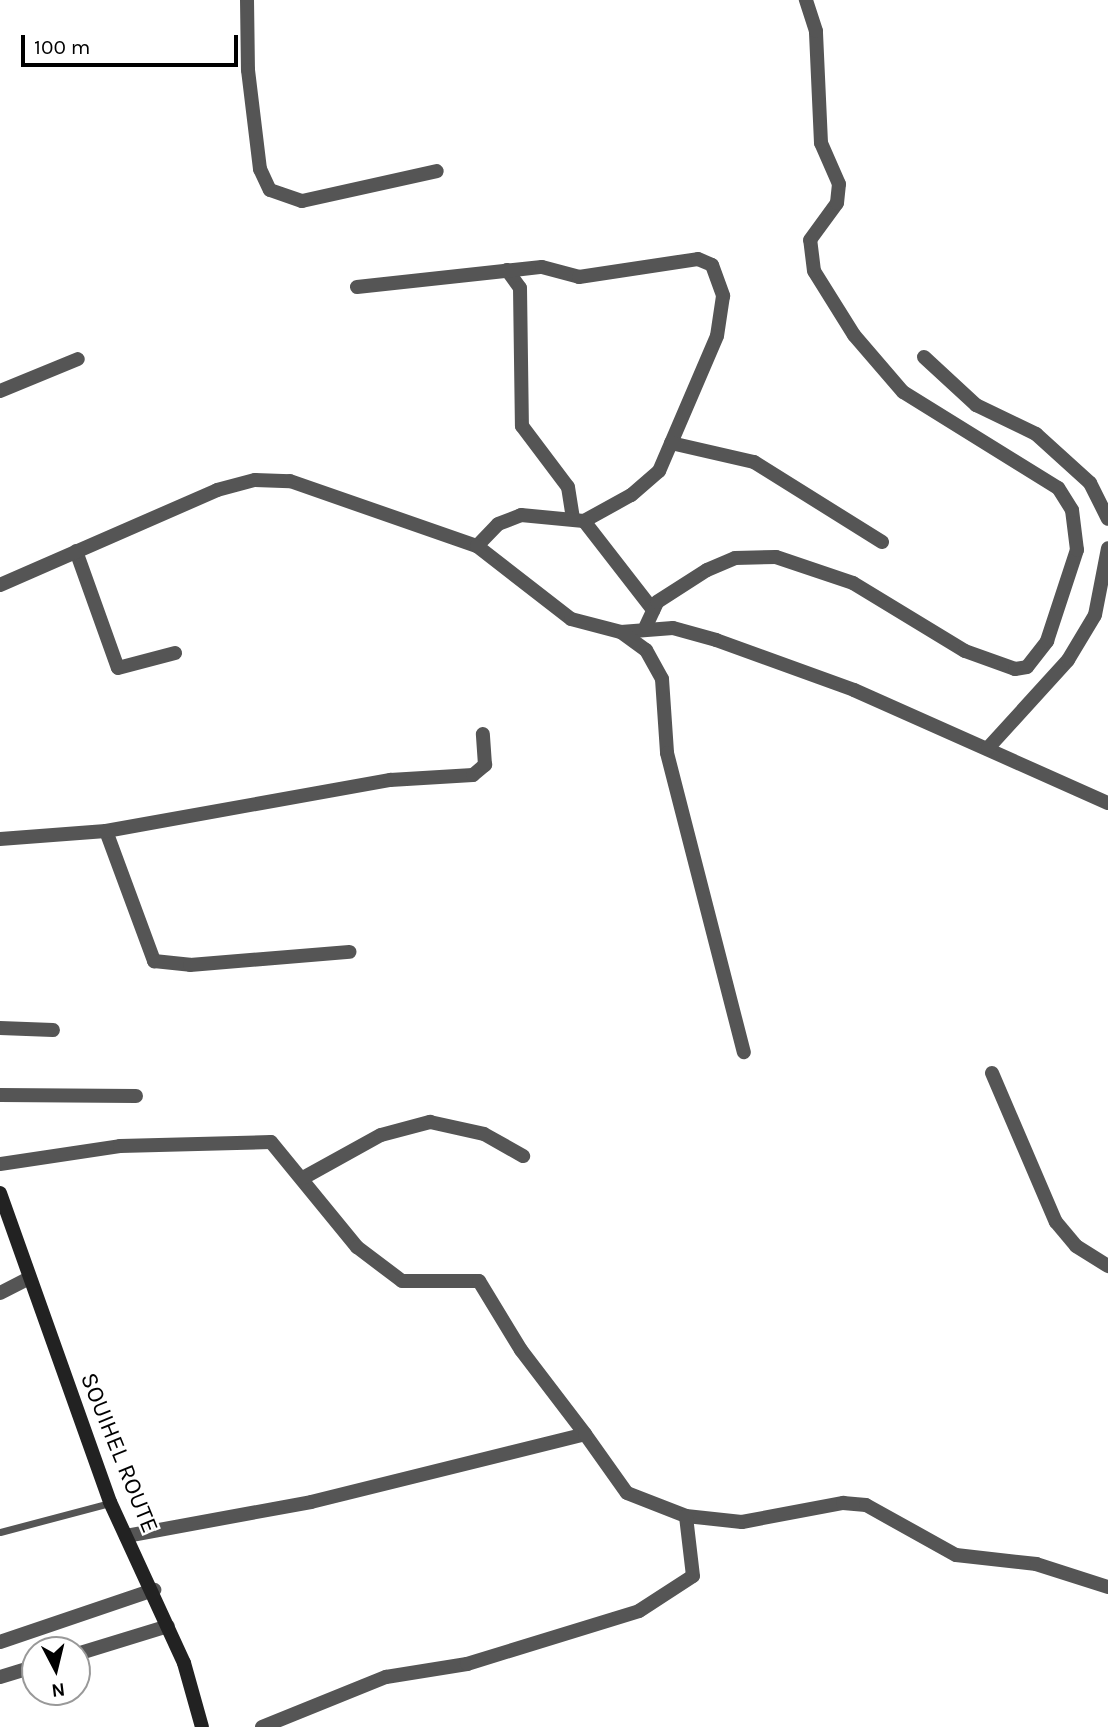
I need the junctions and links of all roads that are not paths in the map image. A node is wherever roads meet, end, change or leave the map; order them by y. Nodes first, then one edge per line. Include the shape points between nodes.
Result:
1 (247, 0) edge
2 (806, 0) edge
3 (438, 171) dead end
4 (506, 270) junction
5 (357, 288) dead end
6 (925, 356) dead end
7 (78, 359) dead end
8 (0, 391) edge
9 (671, 443) junction
10 (578, 519) junction
11 (1108, 519) edge
12 (882, 542) dead end
13 (477, 545) junction
14 (1108, 548) edge
15 (76, 551) junction
16 (0, 585) edge
17 (653, 610) junction
18 (646, 626) junction
19 (621, 632) junction
20 (175, 653) dead end
21 (483, 734) dead end
22 (988, 748) junction
23 (1108, 803) edge
24 (106, 831) junction
25 (0, 839) edge
26 (349, 952) dead end
27 (0, 1028) edge
28 (53, 1030) dead end
29 (744, 1052) dead end
30 (992, 1073) dead end
31 (0, 1095) edge
32 (136, 1096) dead end
33 (523, 1156) dead end
34 (0, 1164) edge
35 (303, 1178) junction
36 (0, 1194) edge
37 (1108, 1266) edge
38 (29, 1278) junction
39 (0, 1293) edge
40 (585, 1434) junction
41 (110, 1502) junction
42 (686, 1516) junction
43 (0, 1532) edge
44 (126, 1536) junction
45 (1108, 1587) edge
46 (154, 1590) junction
47 (168, 1626) junction
48 (0, 1642) edge
49 (91, 1650) edge
50 (21, 1670) edge
51 (0, 1677) edge
52 (202, 1727) edge
53 (262, 1727) edge

1 - 3 street via 248,70 260,169 270,190 302,201
2 - 17 street via 816,31 821,143 839,184 837,203 810,240 814,271 854,335 902,391 1058,488 1072,510 1077,550 1047,641 1027,667 1015,669 965,651 853,583 776,557 735,558 673,590
4 - 5 street
4 - 9 street via 542,268 579,277 698,259 712,265 723,296 717,336
4 - 10 street via 520,288 522,426 568,486
6 - 11 street via 976,405 1036,434 1090,483
7 - 8 street
9 - 10 street via 646,485
9 - 12 street via 754,462
10 - 13 street via 521,515 498,524
10 - 17 street
13 - 15 street via 290,481 255,480
13 - 19 street via 570,619
14 - 22 street via 1088,626 1068,660
15 - 16 street
15 - 20 street via 118,668
17 - 18 street
18 - 19 street
18 - 22 street via 716,640
19 - 29 street via 646,650 662,679 667,753
21 - 24 street via 485,765 473,775 390,780
22 - 23 street
24 - 25 street
24 - 26 street via 154,961 190,965
27 - 28 street
30 - 37 street via 1056,1222 1076,1246
31 - 32 street
33 - 35 street via 484,1134 430,1122 381,1135
34 - 35 street via 120,1146 255,1139 275,1145
35 - 40 street via 357,1247 402,1280 479,1281 521,1350
36 - 38 main road, SOUIHEL ROUTE
38 - 39 street
38 - 41 main road, SOUIHEL ROUTE
40 - 42 street via 626,1493
40 - 44 street via 311,1502
41 - 43 lane
41 - 44 main road, SOUIHEL ROUTE
42 - 45 street via 742,1522 843,1503 866,1505 956,1555 1036,1564
42 - 53 street via 693,1576 639,1611 479,1661 386,1677
44 - 46 main road, SOUIHEL ROUTE
46 - 47 main road, SOUIHEL ROUTE
46 - 48 street
47 - 49 street
47 - 52 main road, SOUIHEL ROUTE
50 - 51 street

